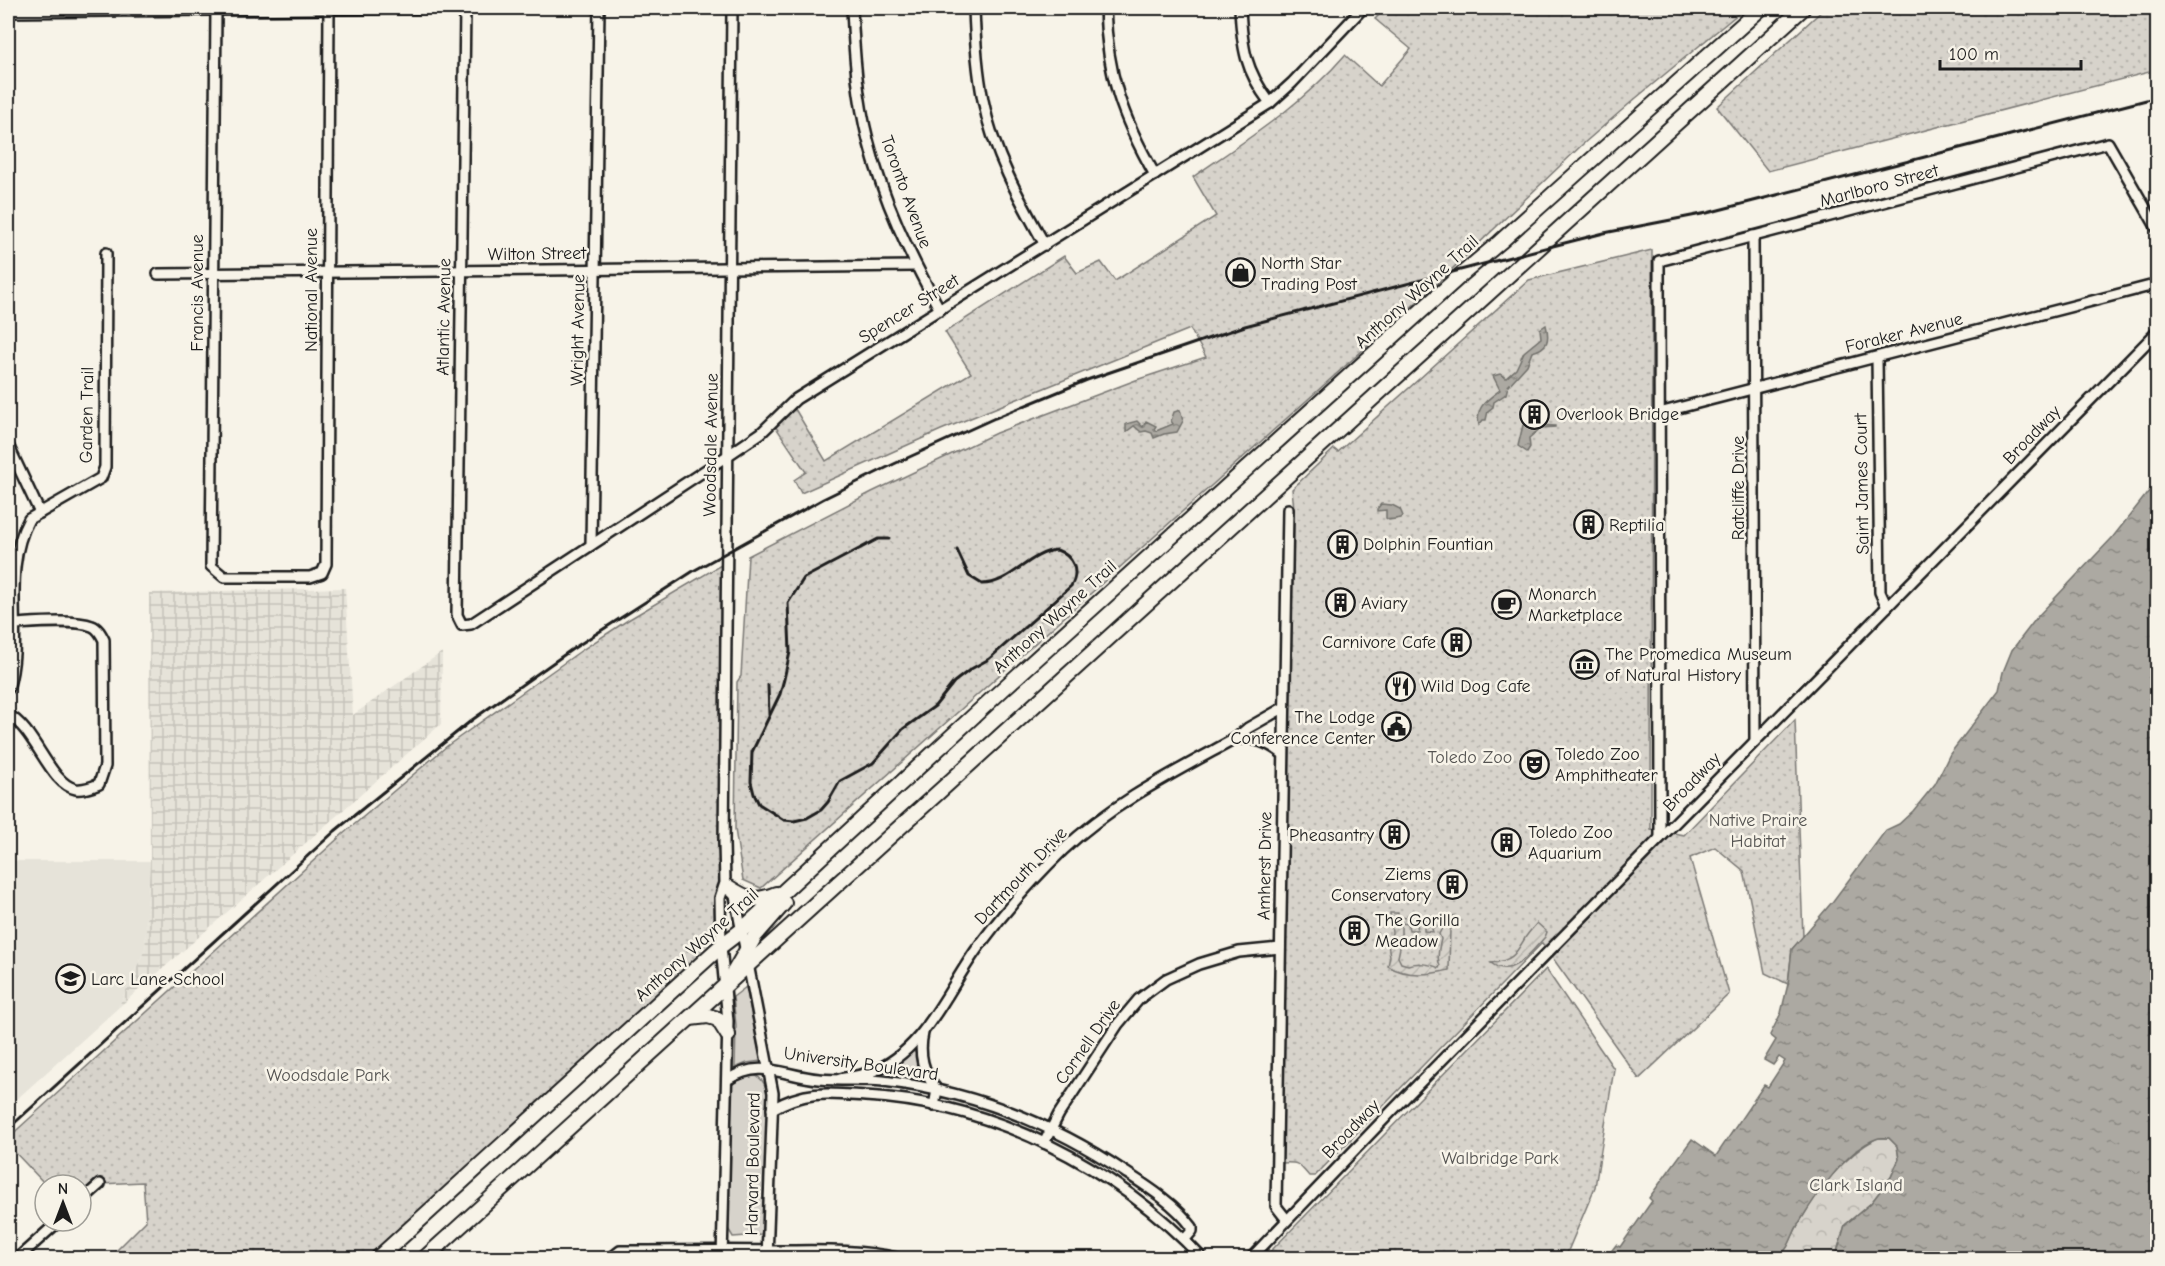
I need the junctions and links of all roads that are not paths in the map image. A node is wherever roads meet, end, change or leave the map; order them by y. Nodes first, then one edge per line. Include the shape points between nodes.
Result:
1 (329, 8) edge
2 (431, 8) edge
3 (465, 8) edge
4 (599, 8) edge
5 (732, 8) edge
6 (852, 8) edge
7 (974, 8) edge
8 (1105, 8) edge
9 (1240, 8) edge
10 (1363, 8) edge
11 (1761, 8) edge
12 (1803, 8) edge
13 (205, 9) edge
14 (55, 10) edge
15 (216, 10) junction
16 (8, 12) edge
17 (1270, 103) junction
18 (1155, 176) junction
19 (2157, 230) edge
20 (1753, 236) junction
21 (1045, 245) junction
22 (106, 253) dead end
23 (916, 266) junction
24 (729, 269) junction
25 (596, 270) junction
26 (461, 271) junction
27 (327, 273) junction
28 (158, 274) dead end
29 (213, 274) junction
30 (2157, 284) edge
31 (940, 310) junction
32 (2157, 331) edge
33 (1877, 358) junction
34 (1755, 388) junction
35 (1659, 413) junction
36 (8, 445) edge
37 (727, 456) junction
38 (1288, 509) dead end
39 (40, 513) junction
40 (591, 546) junction
41 (10, 570) edge
42 (218, 573) joint
43 (1887, 607) junction
44 (14, 624) junction
45 (462, 625) joint
46 (8, 689) edge
47 (1283, 708) junction
48 (8, 715) edge
49 (1235, 739) junction
50 (1755, 740) junction
51 (1283, 754) junction
52 (849, 831) junction
53 (1660, 838) junction
54 (726, 885) junction
55 (784, 891) junction
56 (742, 930) junction
57 (721, 946) junction
58 (1280, 948) junction
59 (747, 958) junction
60 (725, 986) junction
61 (690, 1018) junction
62 (923, 1031) junction
63 (728, 1035) junction
64 (769, 1068) junction
65 (836, 1079) junction
66 (727, 1080) junction
67 (937, 1090) junction
68 (832, 1094) junction
69 (934, 1106) junction
70 (772, 1109) junction
71 (1051, 1129) junction
72 (1044, 1143) junction
73 (100, 1184) dead end
74 (93, 1190) edge
75 (1287, 1220) junction
76 (46, 1233) edge
77 (1185, 1239) junction
78 (722, 1255) edge
79 (767, 1255) edge
80 (18, 1258) edge
81 (378, 1258) edge
82 (425, 1258) edge
83 (611, 1258) edge
84 (897, 1258) edge
85 (1202, 1258) edge
86 (1251, 1258) edge

1 - 2 street
1 - 15 street
1 - 27 street, National Avenue
3 - 26 street, Atlantic Avenue
4 - 25 street, Wright Avenue
5 - 24 street, Woodsdale Avenue
6 - 23 street, Toronto Avenue via 855,61 868,140 885,195
7 - 21 street via 983,102 1019,200
8 - 18 street via 1114,82 1130,130
9 - 17 street via 1247,62
10 - 17 street, Spencer Street
11 - 52 highway, Anthony Wayne Trail
12 - 59 highway via 1212,545
13 - 14 street
13 - 15 street
14 - 16 street
15 - 29 street, Francis Avenue
17 - 18 street, Spencer Street
18 - 21 street, Spencer Street
19 - 20 street, Marlboro Street via 2108,143
20 - 34 street, Ratcliffe Drive
20 - 35 street, Marlboro Street via 1659,261
21 - 31 street, Spencer Street
22 - 39 street, Garden Trail via 105,467 101,478
23 - 24 street, Wilton Street
23 - 31 street, Toronto Avenue
24 - 25 street, Wilton Street
24 - 37 street, Woodsdale Avenue
25 - 26 street, Wilton Street
25 - 40 street, Wright Avenue
26 - 27 street, Wilton Street
26 - 45 street, Atlantic Avenue via 457,615
27 - 29 street, Wilton Street
27 - 42 street, National Avenue via 326,564 322,573 310,576 233,578
28 - 29 street, Wilton Street
29 - 42 street, Francis Avenue via 211,566
30 - 33 street, Foraker Avenue
31 - 37 street, Spencer Street via 796,399 761,433
32 - 43 street, Broadway
33 - 34 street, Foraker Avenue
33 - 43 street, Saint James Court via 1880,592
34 - 35 street, Foraker Avenue
34 - 50 street, Ratcliffe Drive
35 - 53 street
36 - 39 street
37 - 40 street, Spencer Street
37 - 54 street, Woodsdale Avenue
38 - 47 street, Amherst Drive
39 - 41 street, Garden Trail via 29,519 22,531
40 - 45 street, Spencer Street via 471,624
41 - 44 street, Garden Trail
43 - 50 street, Broadway
44 - 46 street, Garden Trail
44 - 48 street via 81,623 94,626 104,640 105,766 99,784 79,789 66,785 22,724
47 - 49 street, Dartmouth Drive
47 - 51 street, Amherst Drive
49 - 51 street via 1256,739
49 - 62 street, Dartmouth Drive via 1137,792 1064,849 979,946
50 - 53 street, Broadway
51 - 58 street, Amherst Drive
52 - 55 highway, Anthony Wayne Trail
52 - 59 highway via 824,867 777,909 755,936
53 - 75 street, Broadway
54 - 55 highway via 756,900
54 - 56 street, Woodsdale Avenue via 735,896
54 - 57 street, Woodsdale Avenue via 720,898
55 - 56 highway, Anthony Wayne Trail
56 - 57 highway, Anthony Wayne Trail
56 - 59 street, Woodsdale Avenue
57 - 60 street, Woodsdale Avenue
57 - 81 highway, Anthony Wayne Trail
58 - 71 street, Cornell Drive via 1239,952 1199,964 1166,979 1139,999 1118,1023
58 - 75 street, Amherst Drive via 1276,1206
59 - 60 highway
59 - 64 street, Harvard Boulevard
60 - 61 highway
60 - 63 street, Harvard Boulevard
61 - 63 highway via 718,1019
61 - 82 highway
62 - 65 street, Dartmouth Drive via 883,1066
62 - 67 street via 922,1066
63 - 66 street, Harvard Boulevard
64 - 65 street, University Boulevard
64 - 66 street, University Boulevard via 739,1072
64 - 70 street, Harvard Boulevard
65 - 67 street, University Boulevard
65 - 68 street
66 - 78 street, Harvard Boulevard
67 - 69 street
67 - 71 street, University Boulevard
68 - 69 street, University Boulevard via 879,1096
68 - 70 street, University Boulevard via 793,1098
69 - 72 street, University Boulevard
70 - 79 street, Harvard Boulevard
71 - 72 street, Cornell Drive
71 - 77 street, University Boulevard via 1145,1185 1192,1227
72 - 77 street, University Boulevard via 1116,1183
73 - 74 street
75 - 86 street, Broadway
76 - 80 street
77 - 85 street, University Boulevard
78 - 79 street
78 - 83 street via 620,1251
79 - 84 street via 840,1251

